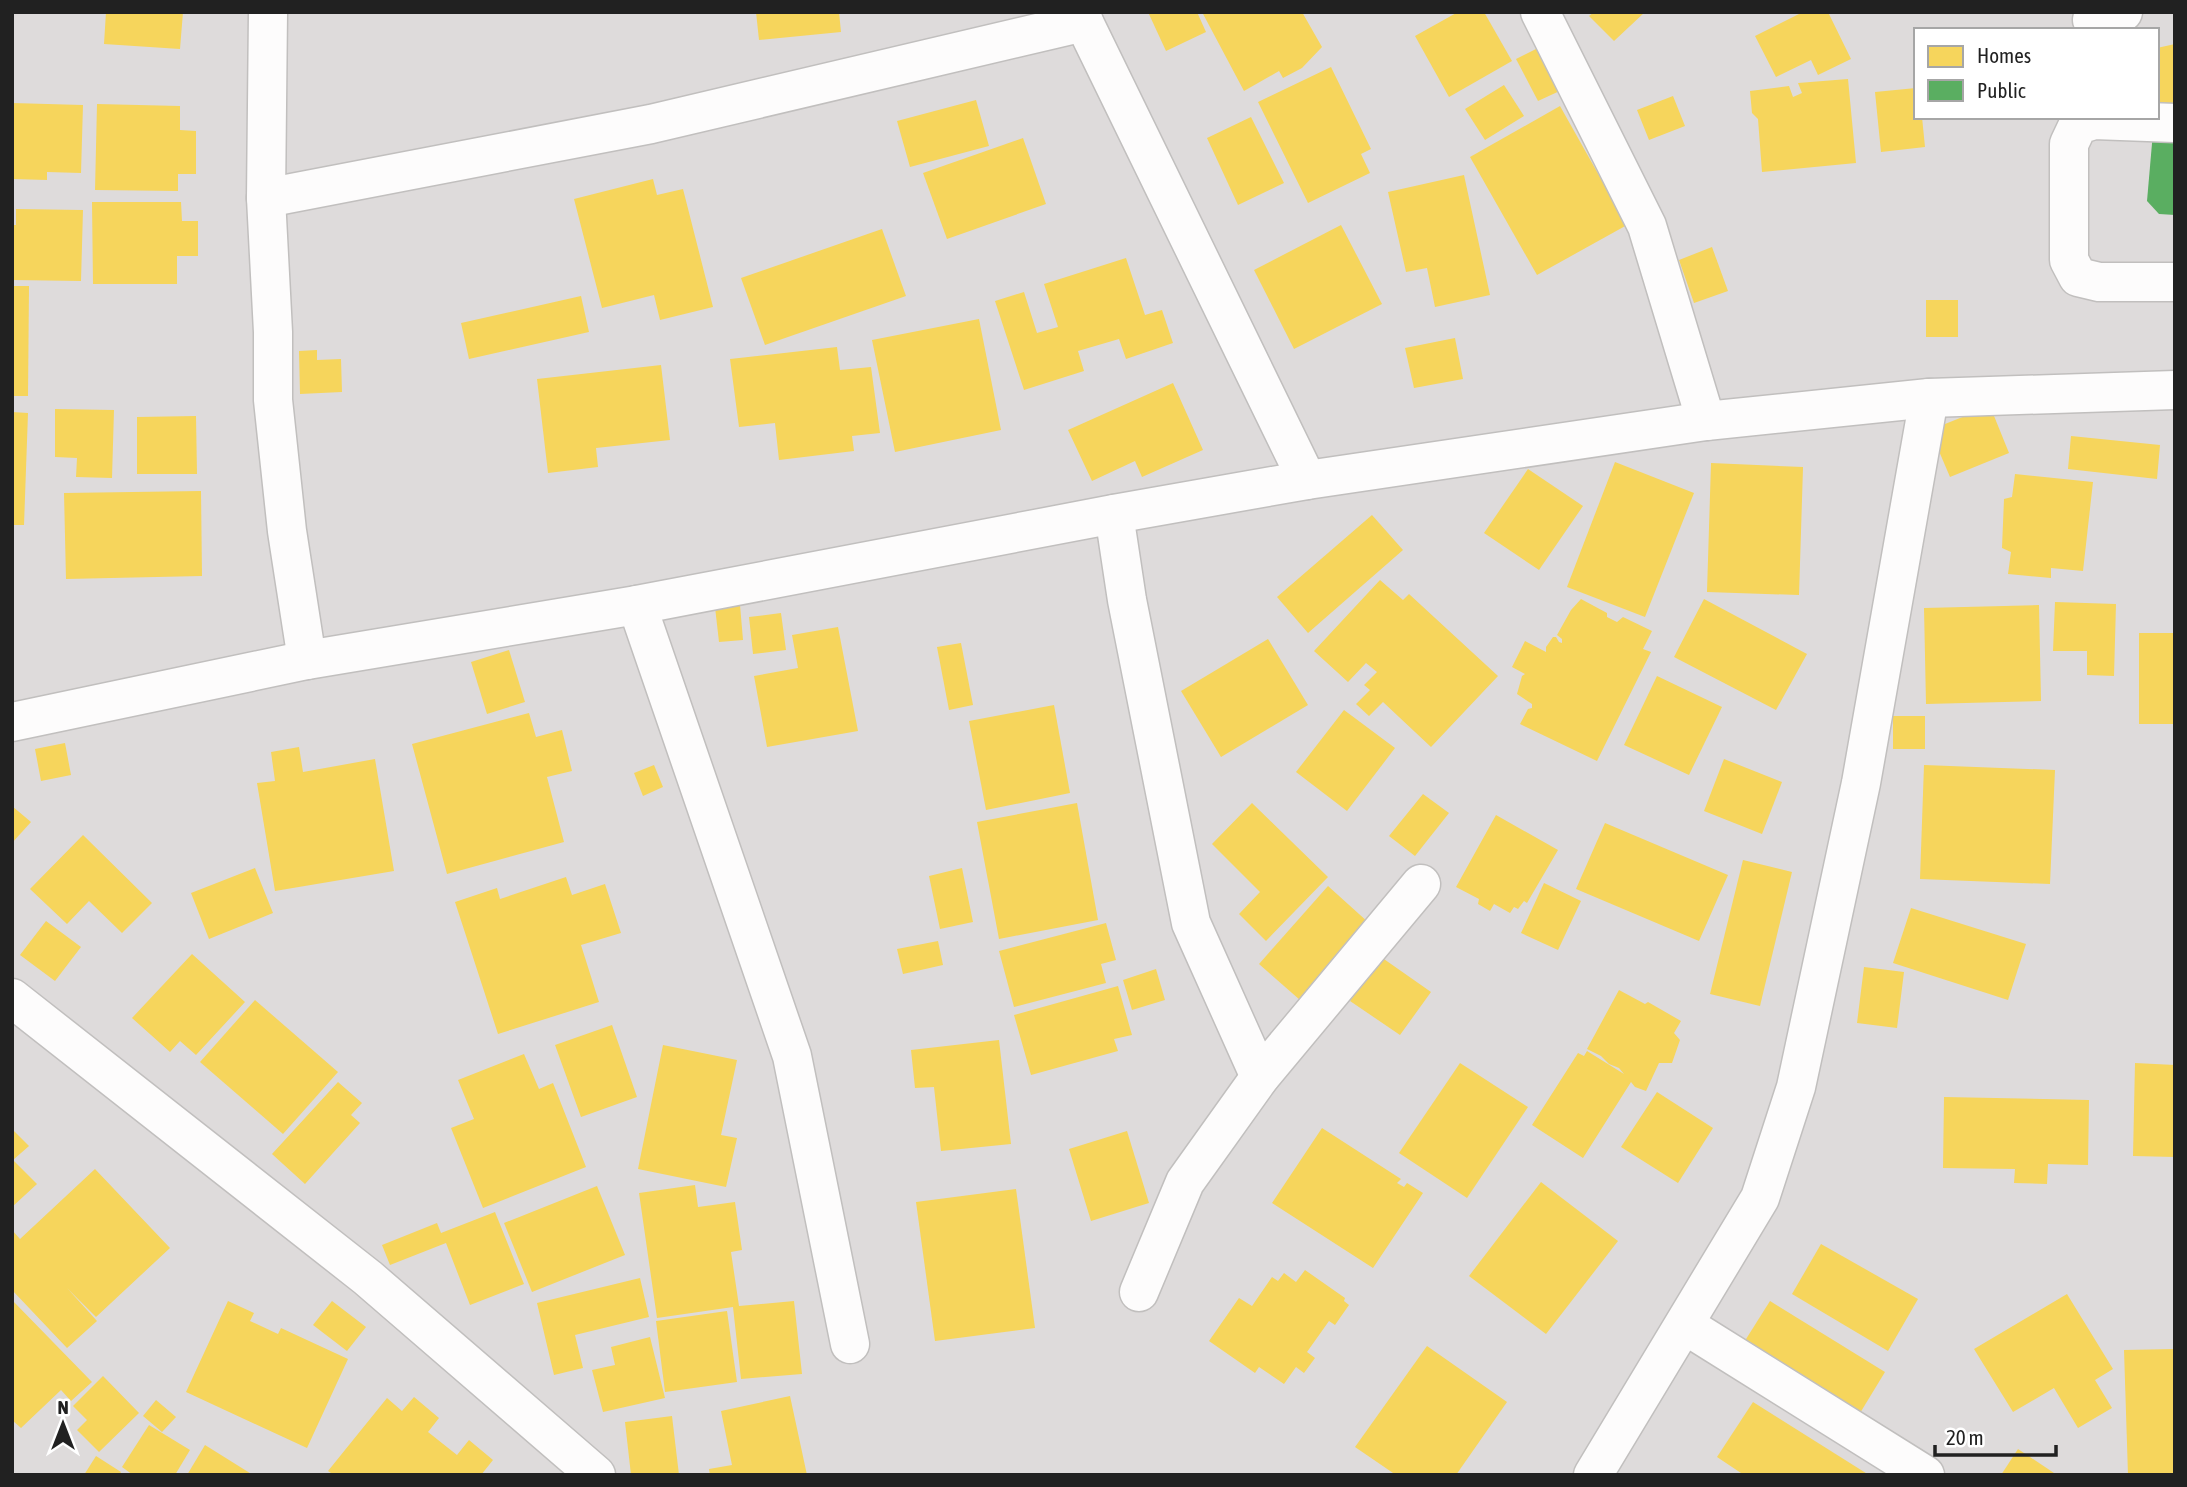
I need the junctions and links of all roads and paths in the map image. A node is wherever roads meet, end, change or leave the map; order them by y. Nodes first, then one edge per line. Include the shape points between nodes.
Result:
1 (268, 12) edge
2 (1541, 12) edge
3 (1082, 17) edge
4 (2175, 123) edge
5 (266, 198) junction
6 (2175, 282) edge
7 (2175, 390) edge
8 (1929, 398) junction
9 (1706, 421) junction
10 (1307, 480) junction
11 (1114, 514) junction
12 (637, 606) junction
13 (307, 660) junction
14 (12, 722) edge
15 (1421, 884) dead end
16 (12, 998) edge
17 (1260, 1077) junction
18 (1139, 1292) dead end
19 (1685, 1325) junction
20 (850, 1344) dead end
21 (596, 1475) edge
22 (1593, 1475) edge
23 (1925, 1475) edge

1 - 5 street
2 - 9 street via 1647,226
3 - 5 street via 651,124
3 - 10 street
4 - 6 street via 2094,120 2078,125 2069,144 2069,260 2078,277 2099,282
5 - 13 street via 273,400
7 - 8 street
8 - 9 street
8 - 19 street via 1861,783 1796,1087 1760,1198
9 - 10 street
10 - 11 street
11 - 12 street
11 - 17 street via 1191,923
12 - 13 street
12 - 20 street via 792,1056
13 - 14 street
15 - 17 street
16 - 21 street via 368,1278
17 - 18 street via 1185,1182
19 - 22 street
19 - 23 street

